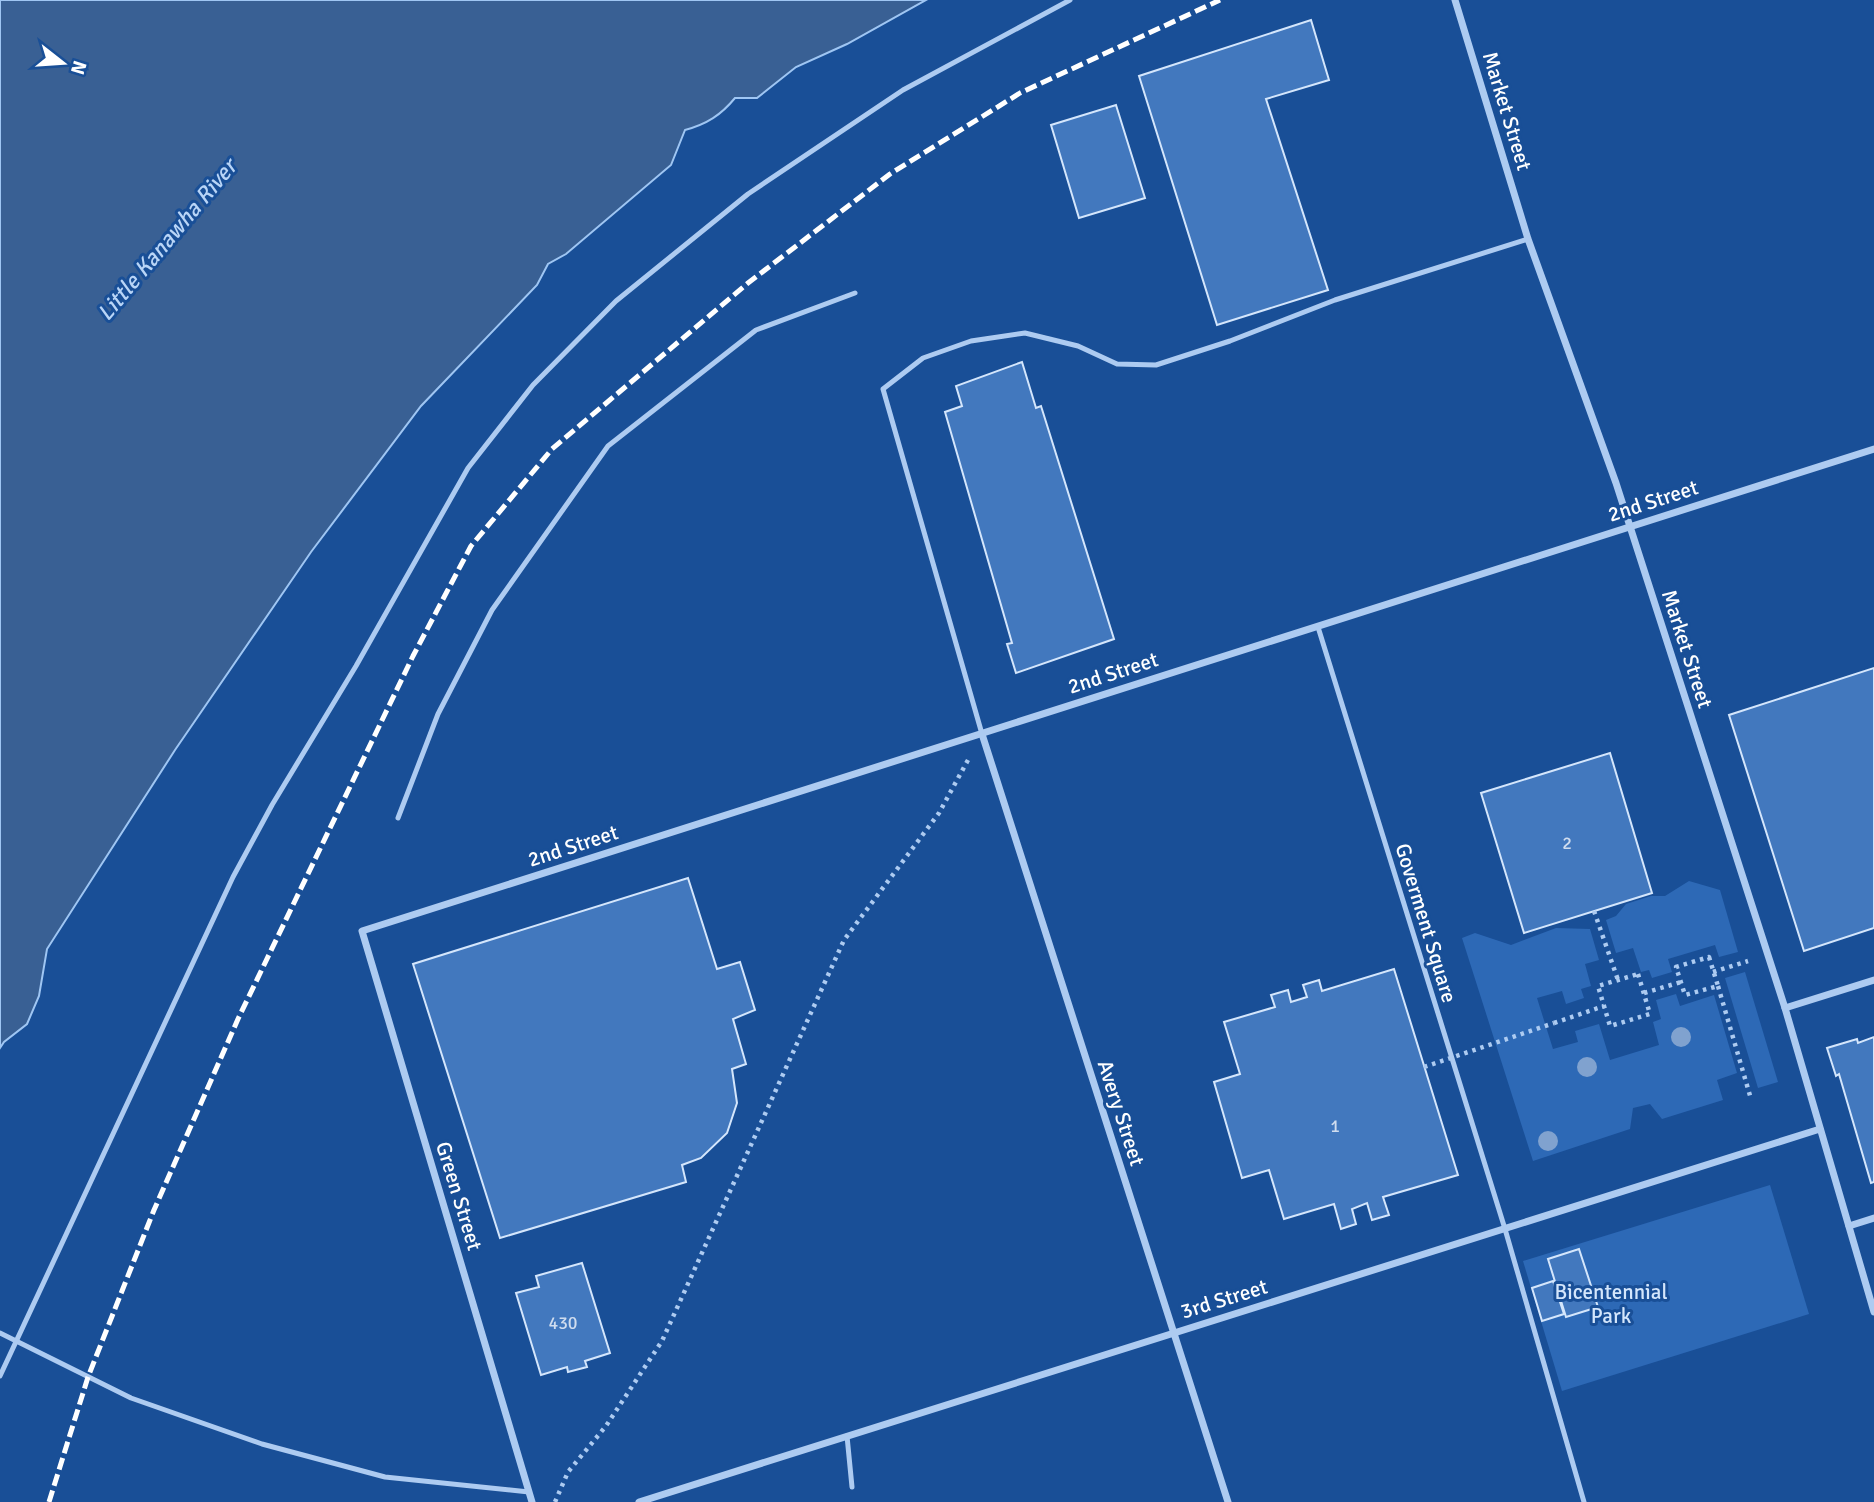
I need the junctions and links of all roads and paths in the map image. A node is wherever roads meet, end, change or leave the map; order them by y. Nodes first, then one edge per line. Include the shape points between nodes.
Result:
1 (1070, 0) edge
2 (1455, 0) edge
3 (1528, 239) junction
4 (855, 293) dead end
5 (1874, 449) edge
6 (1630, 527) junction
7 (1318, 627) junction
8 (982, 734) junction
9 (398, 818) dead end
10 (1594, 911) dead end
11 (362, 932) joint
12 (1748, 961) dead end
13 (1713, 972) junction
14 (1618, 980) junction
15 (1874, 980) edge
16 (1681, 982) junction
17 (1718, 986) junction
18 (1644, 993) junction
19 (1604, 1006) junction
20 (1785, 1008) junction
21 (1424, 1067) dead end
22 (1751, 1099) dead end
23 (1820, 1129) junction
24 (1874, 1218) edge
25 (1849, 1226) junction
26 (1505, 1229) junction
27 (1874, 1312) edge
28 (0, 1333) edge
29 (1174, 1334) junction
30 (16, 1339) junction
31 (0, 1376) edge
32 (847, 1436) junction
33 (852, 1487) dead end
34 (529, 1492) junction
35 (532, 1502) edge
36 (555, 1502) edge
37 (639, 1502) edge
38 (1227, 1502) edge
39 (1584, 1502) edge

1 - 30 lane via 903,90 748,194 616,301 533,385 468,468 265,817
2 - 3 street, Market Street
3 - 6 street, Market Street
3 - 8 lane via 1335,300 1156,365 1117,364 1078,346 1025,333 971,341 923,358 883,388
4 - 9 lane via 756,330 608,446 492,610 438,714
5 - 6 street, 2nd Street
6 - 7 street, 2nd Street
6 - 20 street, Market Street
7 - 8 street, 2nd Street
7 - 26 lane, Goverment Square
8 - 11 street, 2nd Street
8 - 29 street, Avery Street
8 - 36 path via 939,813 844,940 662,1341 606,1426 568,1472
10 - 14 path
11 - 34 street, Green Street
12 - 13 path
13 - 16 path via 1709,957 1698,960 1676,967
13 - 17 path
14 - 18 path via 1638,974
14 - 19 path via 1598,986
15 - 20 street
16 - 17 path via 1685,995
16 - 18 path
17 - 22 path
18 - 19 path via 1650,1014 1610,1026
19 - 21 path, bridge
20 - 23 street, Market Street
23 - 25 street, Market Street
23 - 26 street, 3rd Street
24 - 25 street
25 - 27 street, Market Street
26 - 29 street, 3rd Street
26 - 39 lane, Goverment Square
28 - 30 lane
29 - 32 street, 3rd Street
29 - 38 street, Avery Street
30 - 31 lane
30 - 34 lane via 131,1398 262,1444 386,1477
32 - 33 lane
32 - 37 street, 3rd Street
34 - 35 street

